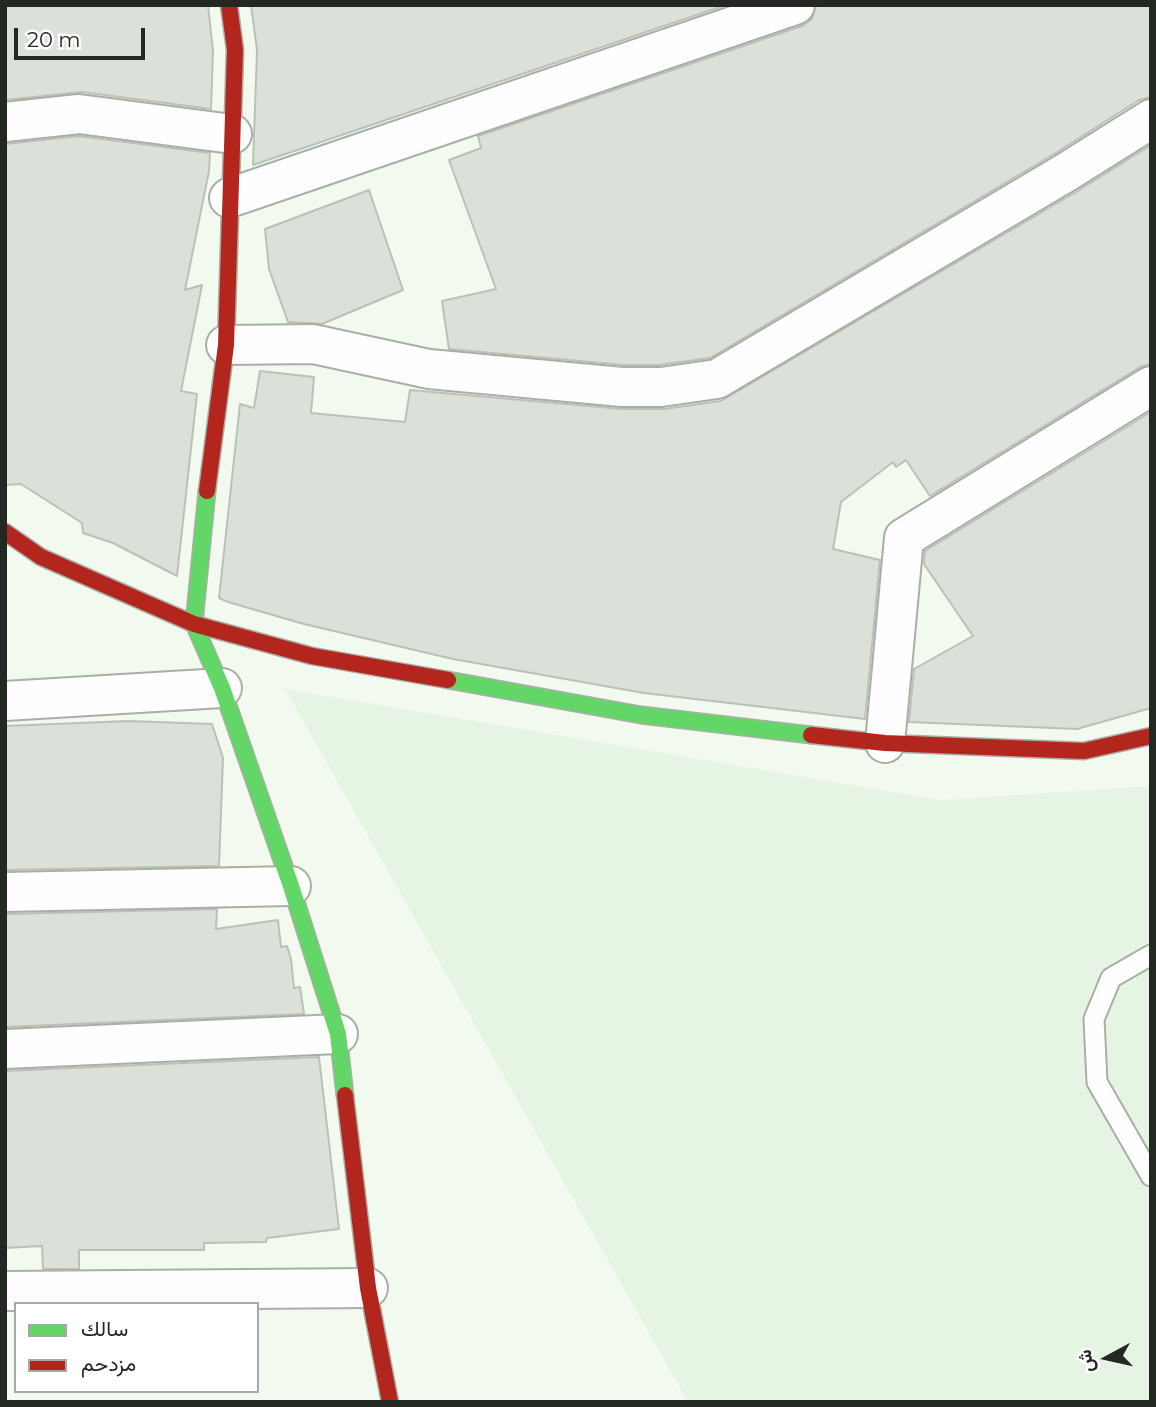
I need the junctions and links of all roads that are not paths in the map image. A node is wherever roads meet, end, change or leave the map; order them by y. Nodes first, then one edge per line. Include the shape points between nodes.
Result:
1 (229, 5) edge
2 (795, 5) edge
3 (1151, 119) edge
4 (5, 122) edge
5 (232, 134) junction
6 (229, 198) junction
7 (226, 345) junction
8 (1151, 386) edge
9 (5, 532) edge
10 (194, 624) junction
11 (222, 688) junction
12 (5, 701) edge
13 (1151, 736) edge
14 (885, 743) junction
15 (291, 886) junction
16 (5, 892) edge
17 (1151, 956) edge
18 (338, 1034) junction
19 (5, 1049) edge
20 (1151, 1176) edge
21 (368, 1288) junction
22 (5, 1291) edge
23 (390, 1402) edge

1 - 5 street via 235,50
2 - 6 street
3 - 7 street via 717,379 622,387 429,369 313,344
4 - 5 street via 79,114
5 - 6 street
6 - 7 street
7 - 10 street
8 - 14 street via 904,538
9 - 10 street via 41,557
10 - 11 street
10 - 14 street via 312,656 640,715
11 - 12 street
11 - 15 street
13 - 14 street via 1084,751
15 - 16 street
15 - 18 street
17 - 20 lane via 1111,978 1094,1019 1097,1082
18 - 19 street
18 - 21 street
21 - 22 street
21 - 23 street

